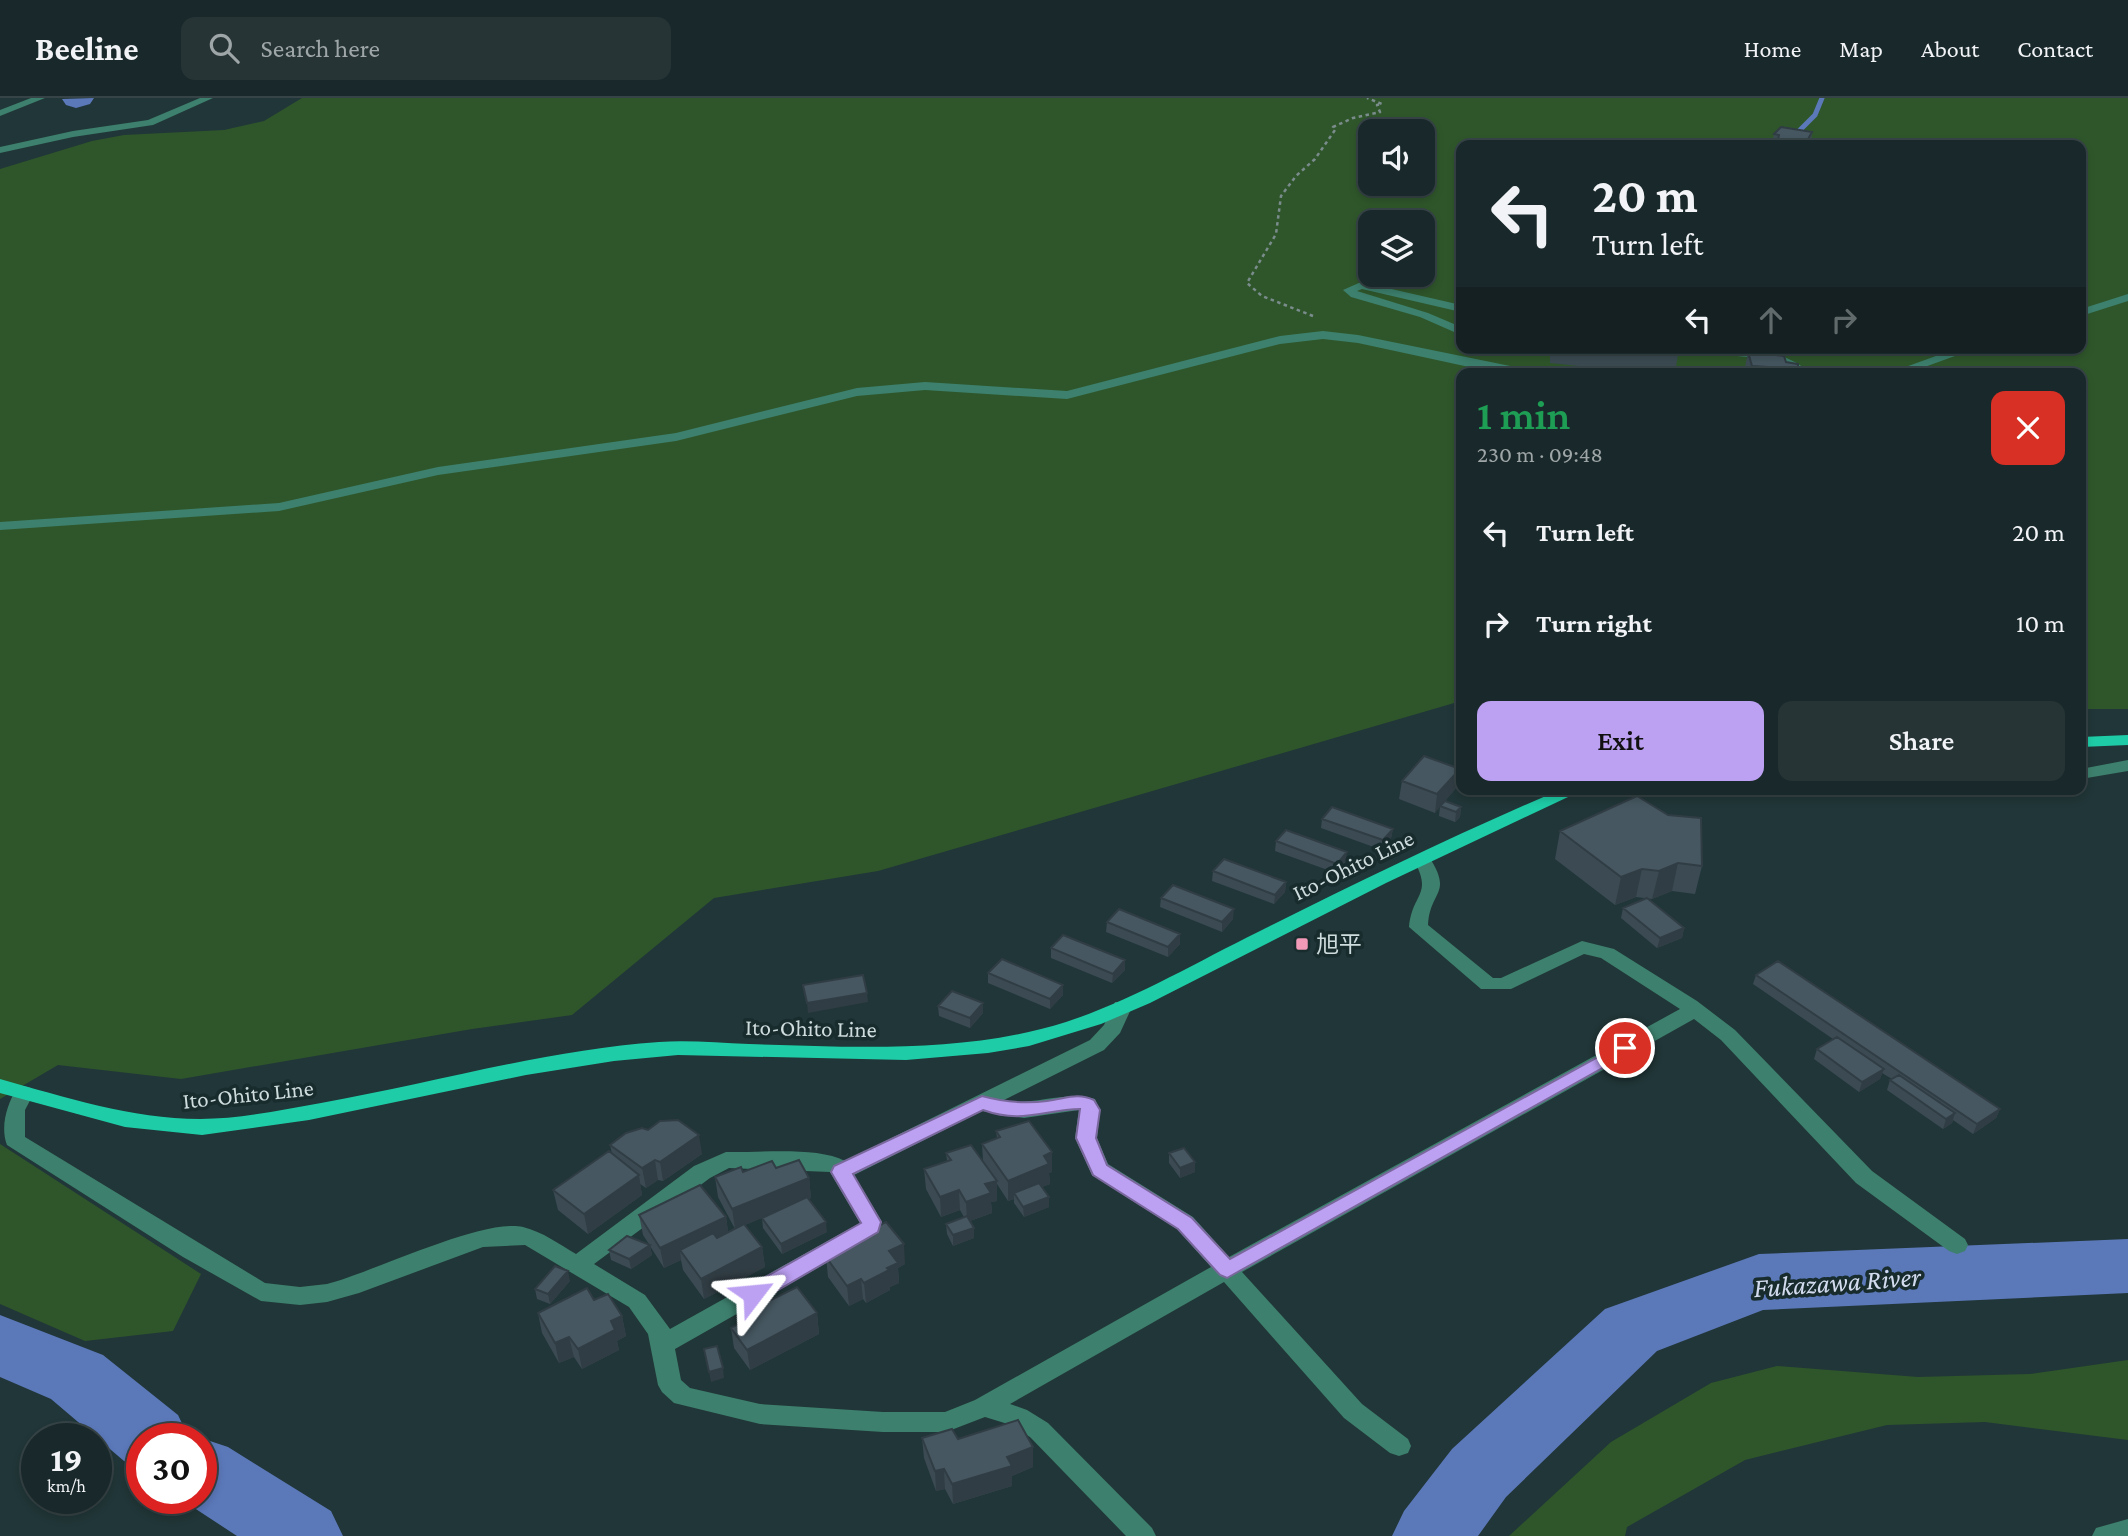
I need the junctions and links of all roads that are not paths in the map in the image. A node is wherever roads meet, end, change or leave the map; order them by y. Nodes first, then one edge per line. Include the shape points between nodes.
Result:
1 (40, 98) edge
2 (208, 98) edge
3 (0, 113) edge
4 (0, 150) edge
5 (2128, 297) edge
6 (1456, 307) edge
7 (2086, 311) edge
8 (1456, 329) edge
9 (1753, 354) edge
10 (1953, 354) edge
11 (1492, 368) edge
12 (1795, 368) edge
13 (1910, 368) edge
14 (0, 526) edge
15 (2128, 740) edge
16 (2086, 742) edge
17 (2128, 765) edge
18 (2086, 773) edge
19 (1564, 795) edge
20 (1422, 859) junction
21 (1122, 1007) junction
22 (1694, 1010) junction
23 (0, 1086) edge
24 (24, 1093) junction
25 (982, 1103) junction
26 (841, 1172) junction
27 (1957, 1245) dead end
28 (576, 1266) junction
29 (1227, 1270) junction
30 (662, 1345) junction
31 (984, 1407) junction
32 (1399, 1446) dead end
33 (2128, 1530) edge
34 (1143, 1536) edge
35 (2105, 1536) edge

1 - 3 street
2 - 4 street via 150,123
5 - 7 street
6 - 8 street via 1361,285 1349,289 1355,295
9 - 12 street via 1773,356
10 - 13 street
11 - 14 street via 1323,335 1280,340 1067,395 925,386 857,393 676,437 438,471 279,507
15 - 16 main road
17 - 18 street
19 - 20 main road, Ito-Ohito Line
20 - 21 main road, Ito-Ohito Line
20 - 22 street via 1435,885 1418,917 1418,927 1488,984 1504,984 1572,950 1594,948
21 - 24 main road, Ito-Ohito Line via 1037,1038 976,1049 908,1054 664,1049 620,1053 342,1108 202,1127 142,1122
21 - 25 street via 1113,1028 1097,1045
22 - 27 street via 1761,1067 1864,1177
22 - 29 street
23 - 24 main road, Ito-Ohito Line
24 - 28 street via 15,1110 14,1140 261,1292 327,1293 504,1235 533,1239
25 - 26 street
25 - 29 street via 1020,1110 1080,1101 1088,1104 1086,1138 1100,1170 1185,1223
26 - 28 street via 834,1164 726,1160 702,1172
26 - 30 street via 871,1227
28 - 30 street via 637,1301 659,1331
29 - 31 street
29 - 32 street via 1353,1412
30 - 31 street via 670,1385 682,1396 716,1406 760,1414 928,1423 964,1417
31 - 34 street via 1018,1417 1039,1430
33 - 35 street

